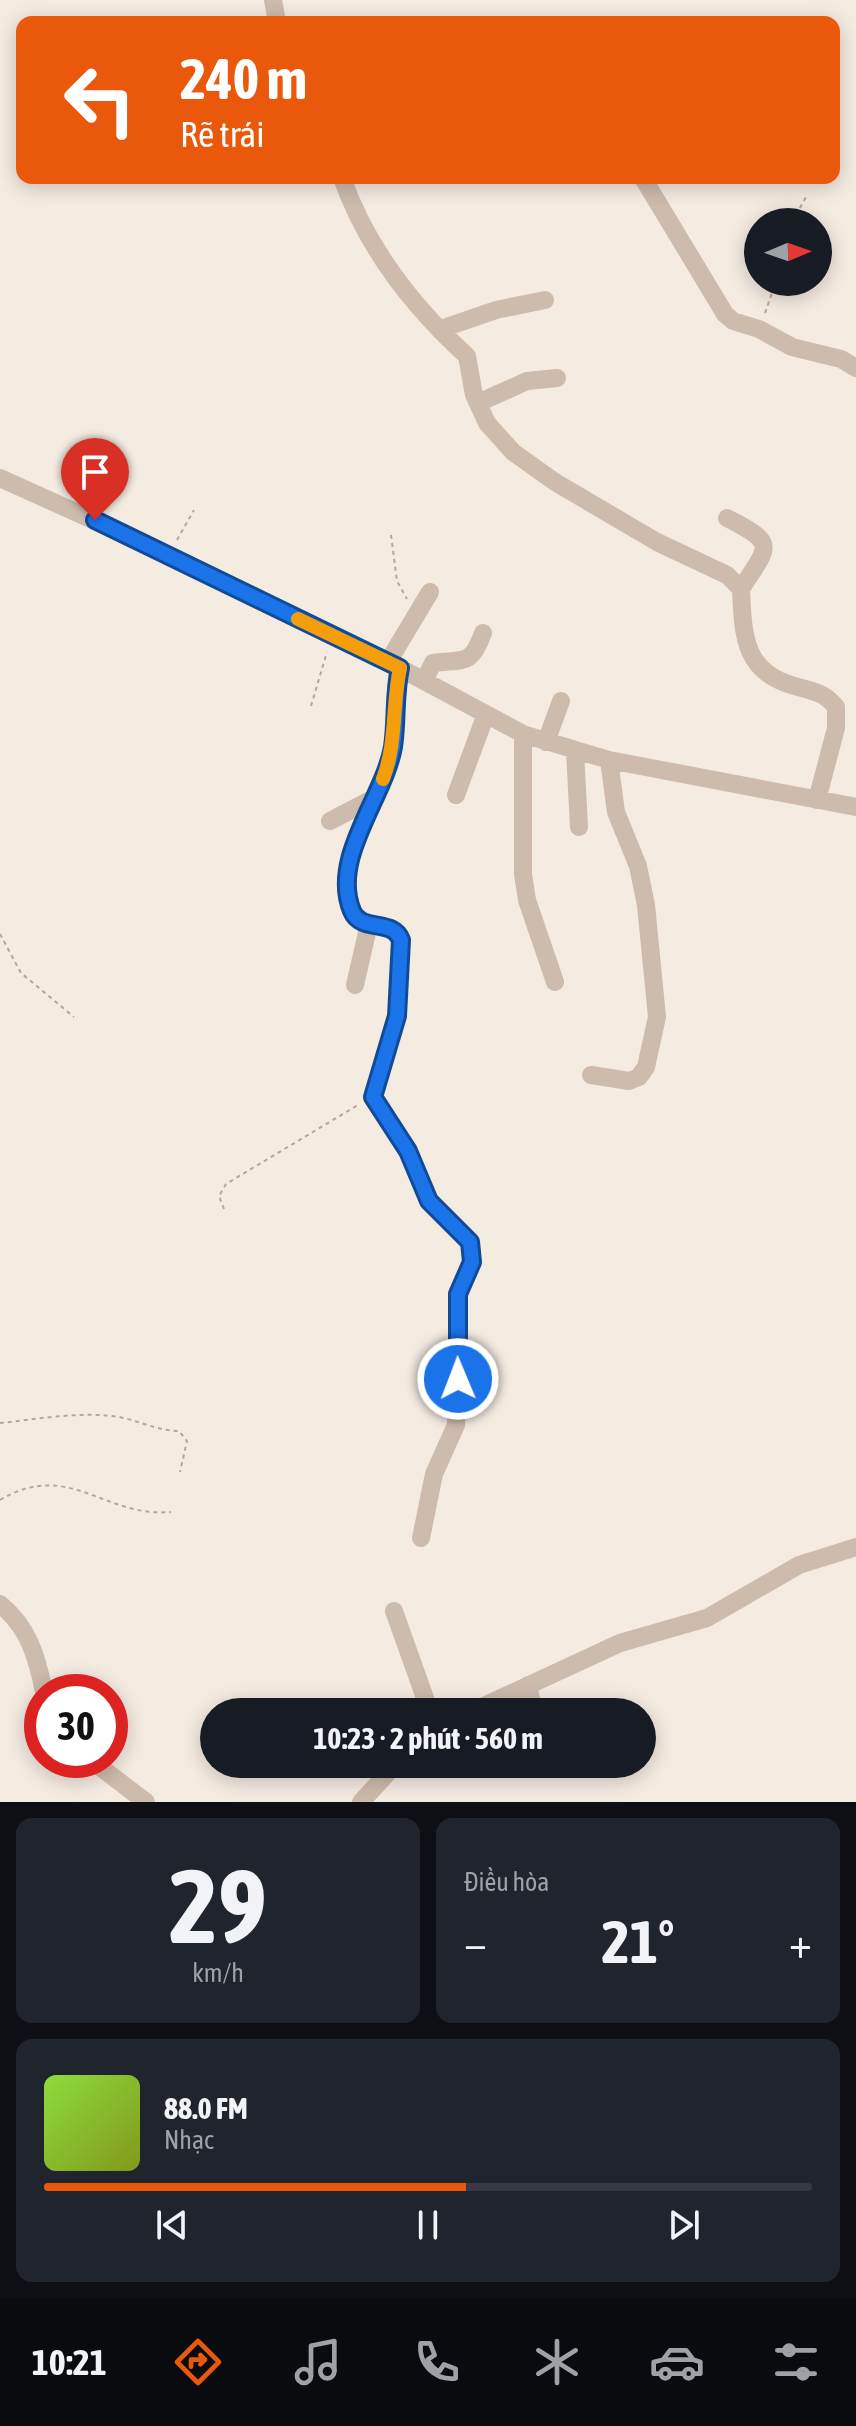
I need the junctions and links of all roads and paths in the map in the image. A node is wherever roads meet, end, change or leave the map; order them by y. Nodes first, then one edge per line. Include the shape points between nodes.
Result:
1 (345, 184) edge
2 (647, 184) edge
3 (806, 197) dead end
4 (800, 208) edge
5 (771, 296) edge
6 (545, 300) dead end
7 (441, 329) junction
8 (759, 329) junction
9 (856, 368) edge
10 (557, 378) dead end
11 (478, 403) junction
12 (0, 478) edge
13 (194, 510) dead end
14 (727, 518) dead end
15 (391, 535) dead end
16 (168, 554) junction
17 (741, 589) junction
18 (430, 592) dead end
19 (417, 613) junction
20 (483, 633) dead end
21 (336, 637) junction
22 (394, 665) junction
23 (424, 681) junction
24 (561, 701) dead end
25 (311, 706) dead end
26 (486, 714) junction
27 (523, 734) junction
28 (546, 742) junction
29 (575, 751) junction
30 (609, 760) junction
31 (456, 795) dead end
32 (376, 797) junction
33 (817, 800) junction
34 (856, 807) edge
35 (330, 821) dead end
36 (579, 827) dead end
37 (369, 924) junction
38 (0, 934) edge
39 (555, 982) dead end
40 (355, 985) dead end
41 (74, 1017) dead end
42 (591, 1075) dead end
43 (373, 1097) junction
44 (224, 1209) dead end
45 (0, 1423) edge
46 (180, 1472) dead end
47 (0, 1500) edge
48 (171, 1512) dead end
49 (421, 1538) dead end
50 (856, 1547) edge
51 (0, 1604) edge
52 (394, 1611) dead end
53 (8, 1622) edge
54 (39, 1674) edge
55 (528, 1685) junction
56 (425, 1698) edge
57 (501, 1698) edge
58 (531, 1698) edge
59 (115, 1778) edge
60 (383, 1778) edge
61 (146, 1802) edge
62 (361, 1802) edge

1 - 7 street via 373,249
2 - 8 street via 725,314
3 - 4 path
5 - 8 path
6 - 7 street
7 - 11 street via 467,356
8 - 9 street via 792,347
10 - 11 street via 527,381
11 - 17 street via 495,435 542,473 657,542 727,575
12 - 16 street
13 - 16 path
14 - 17 street via 758,534 764,543 764,552
15 - 19 path via 397,581
16 - 21 street
17 - 33 street via 743,633 754,660 772,677 819,692 836,707 836,728
18 - 19 street
19 - 22 street
20 - 23 street via 475,654 433,663
21 - 22 street
21 - 25 path
22 - 23 street
22 - 32 street via 393,749
23 - 26 street
24 - 28 street
26 - 27 street
26 - 31 street
27 - 28 street
27 - 39 street via 523,874
28 - 29 street
29 - 30 street
29 - 36 street
30 - 33 street
30 - 42 street via 616,812 638,866 646,905 657,1017 639,1077 629,1081
32 - 35 street
32 - 37 street via 351,860 348,884 353,916
33 - 34 street
37 - 40 street
37 - 43 street via 391,928 401,940 397,1016
38 - 41 path via 21,973
43 - 44 path via 226,1184 219,1196
43 - 49 street via 408,1151 429,1201 470,1242 472,1252 458,1294 456,1425 434,1474
45 - 46 path via 118,1417 179,1431 187,1441
47 - 48 path via 55,1484 110,1504
50 - 55 street via 799,1565 707,1618 620,1643
51 - 53 street
52 - 56 street
53 - 54 street via 31,1642
55 - 57 street
55 - 58 street
59 - 61 street
60 - 62 street

